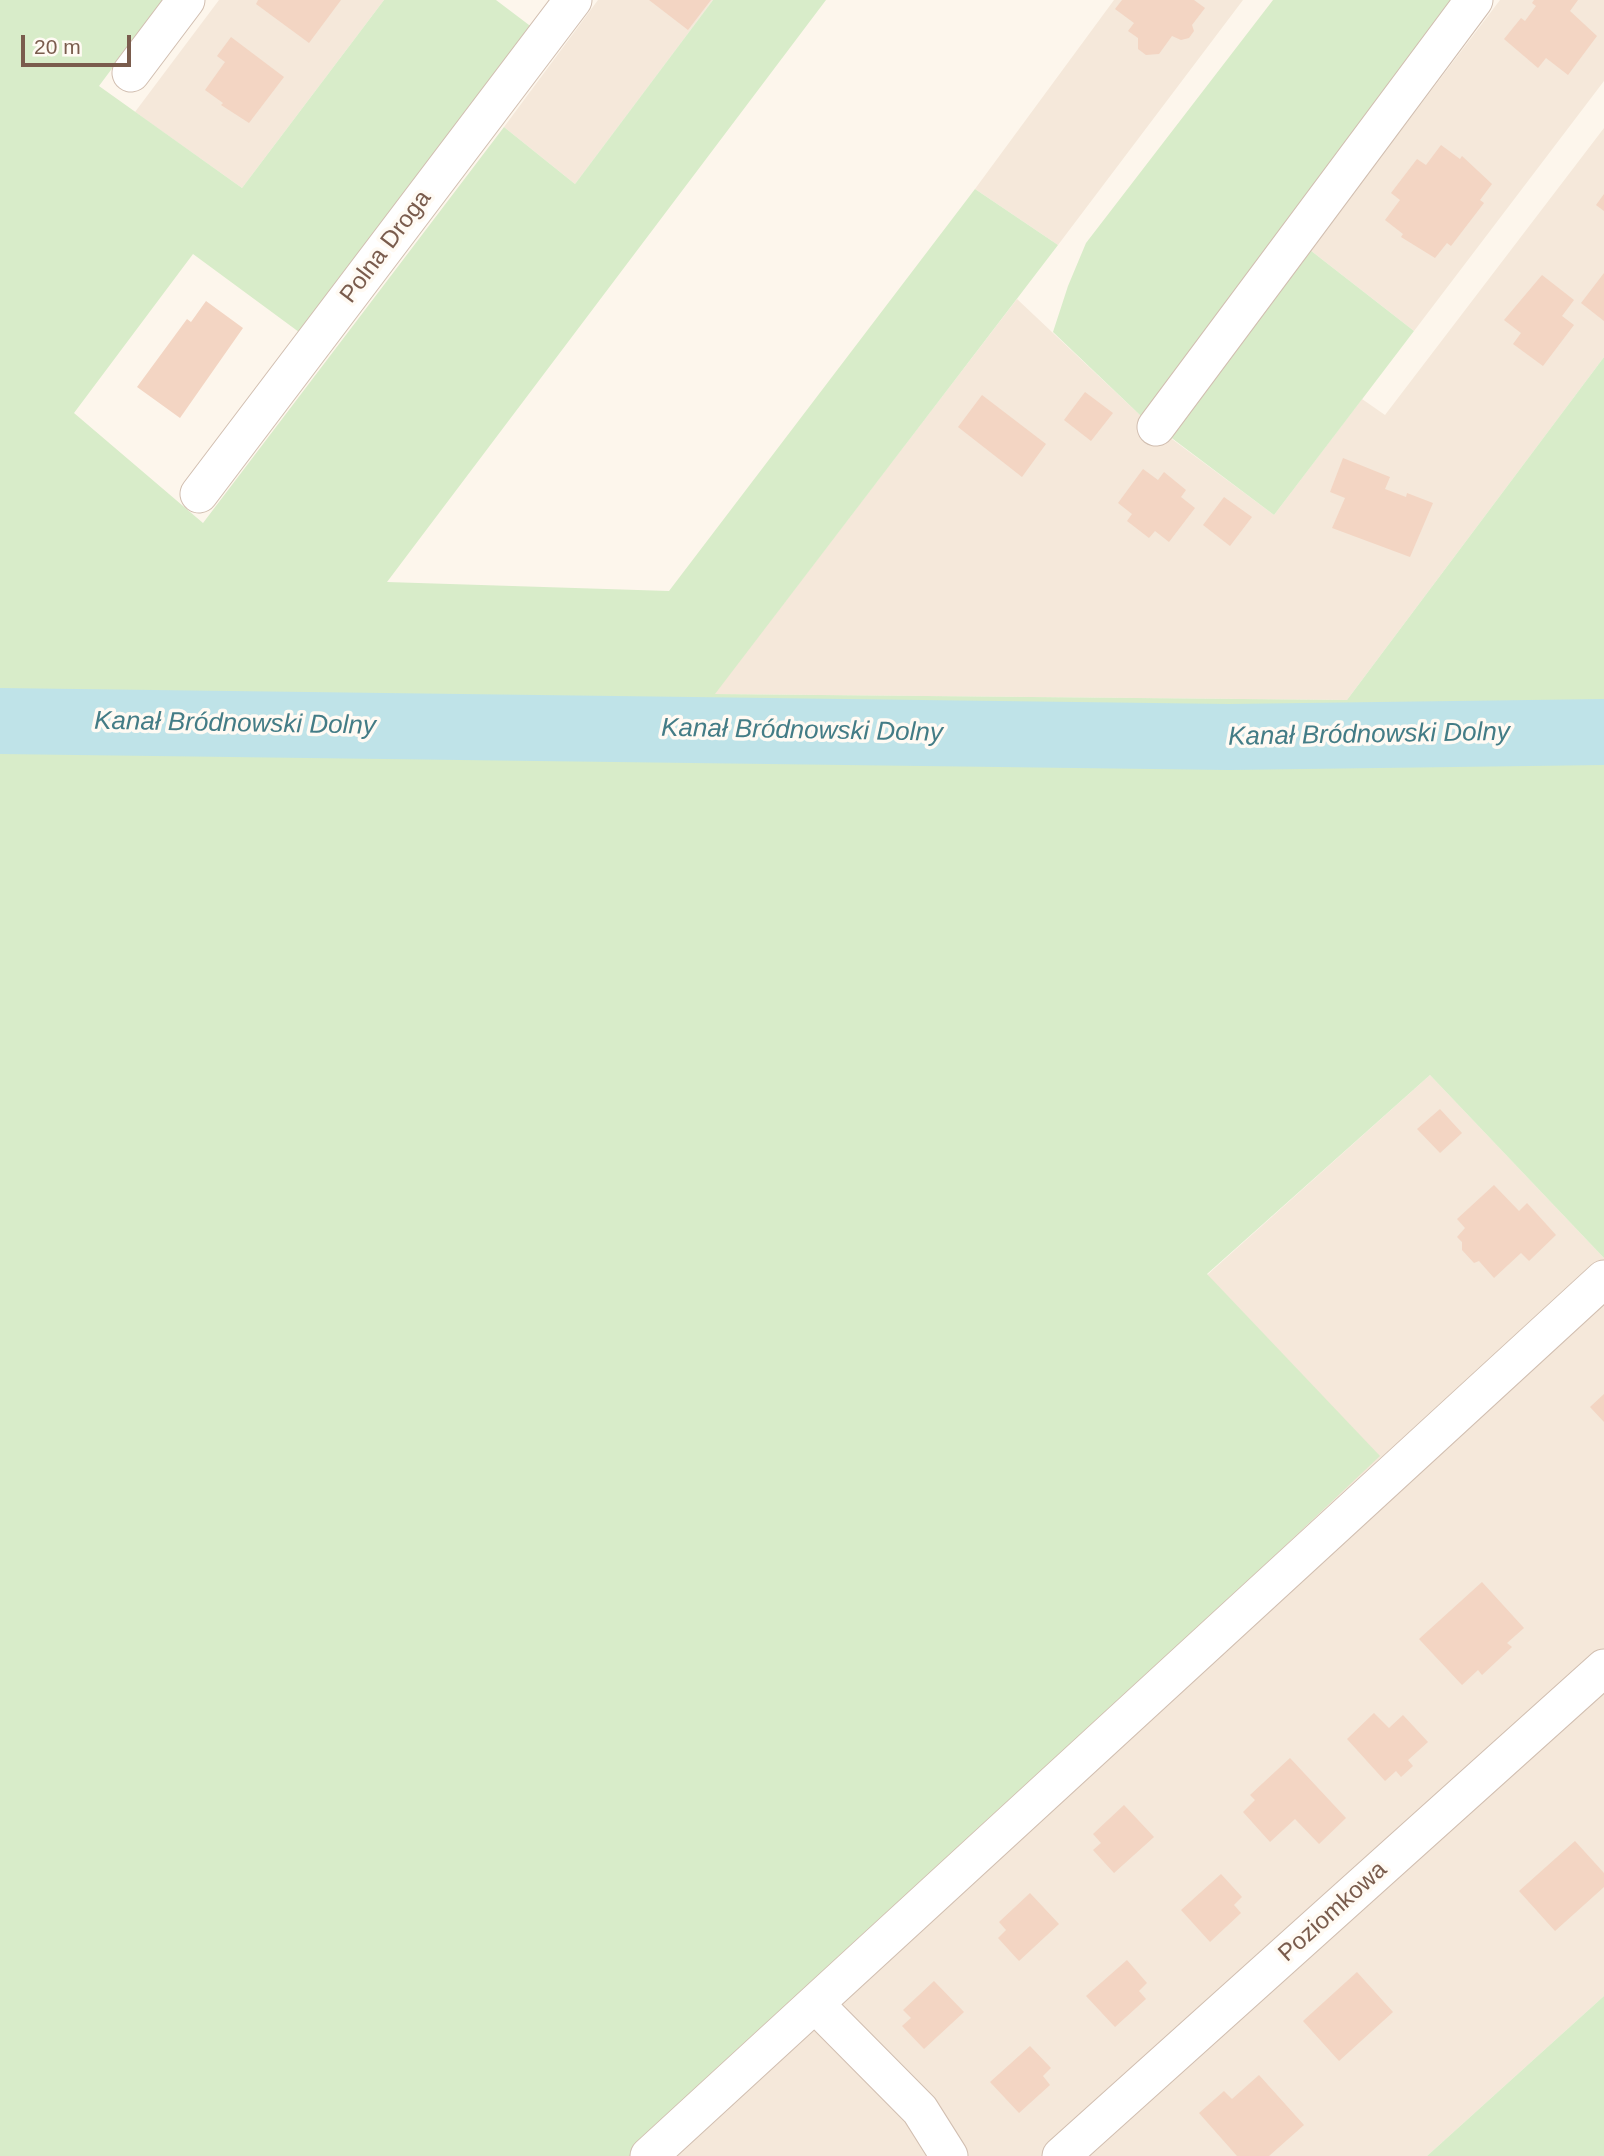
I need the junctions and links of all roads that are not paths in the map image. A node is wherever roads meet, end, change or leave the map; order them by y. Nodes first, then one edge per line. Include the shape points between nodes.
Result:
1 (186, 0) edge
2 (573, 0) edge
3 (1474, 0) edge
4 (131, 73) dead end
5 (1156, 427) dead end
6 (199, 494) dead end
7 (1604, 1279) edge
8 (1604, 1668) edge
9 (815, 2004) junction
10 (649, 2156) edge
11 (949, 2156) edge
12 (1061, 2156) edge

1 - 4 street
2 - 6 street, Polna Droga
3 - 5 street
7 - 9 street
8 - 12 street, Poziomkowa
9 - 10 street
9 - 11 street via 920,2110

